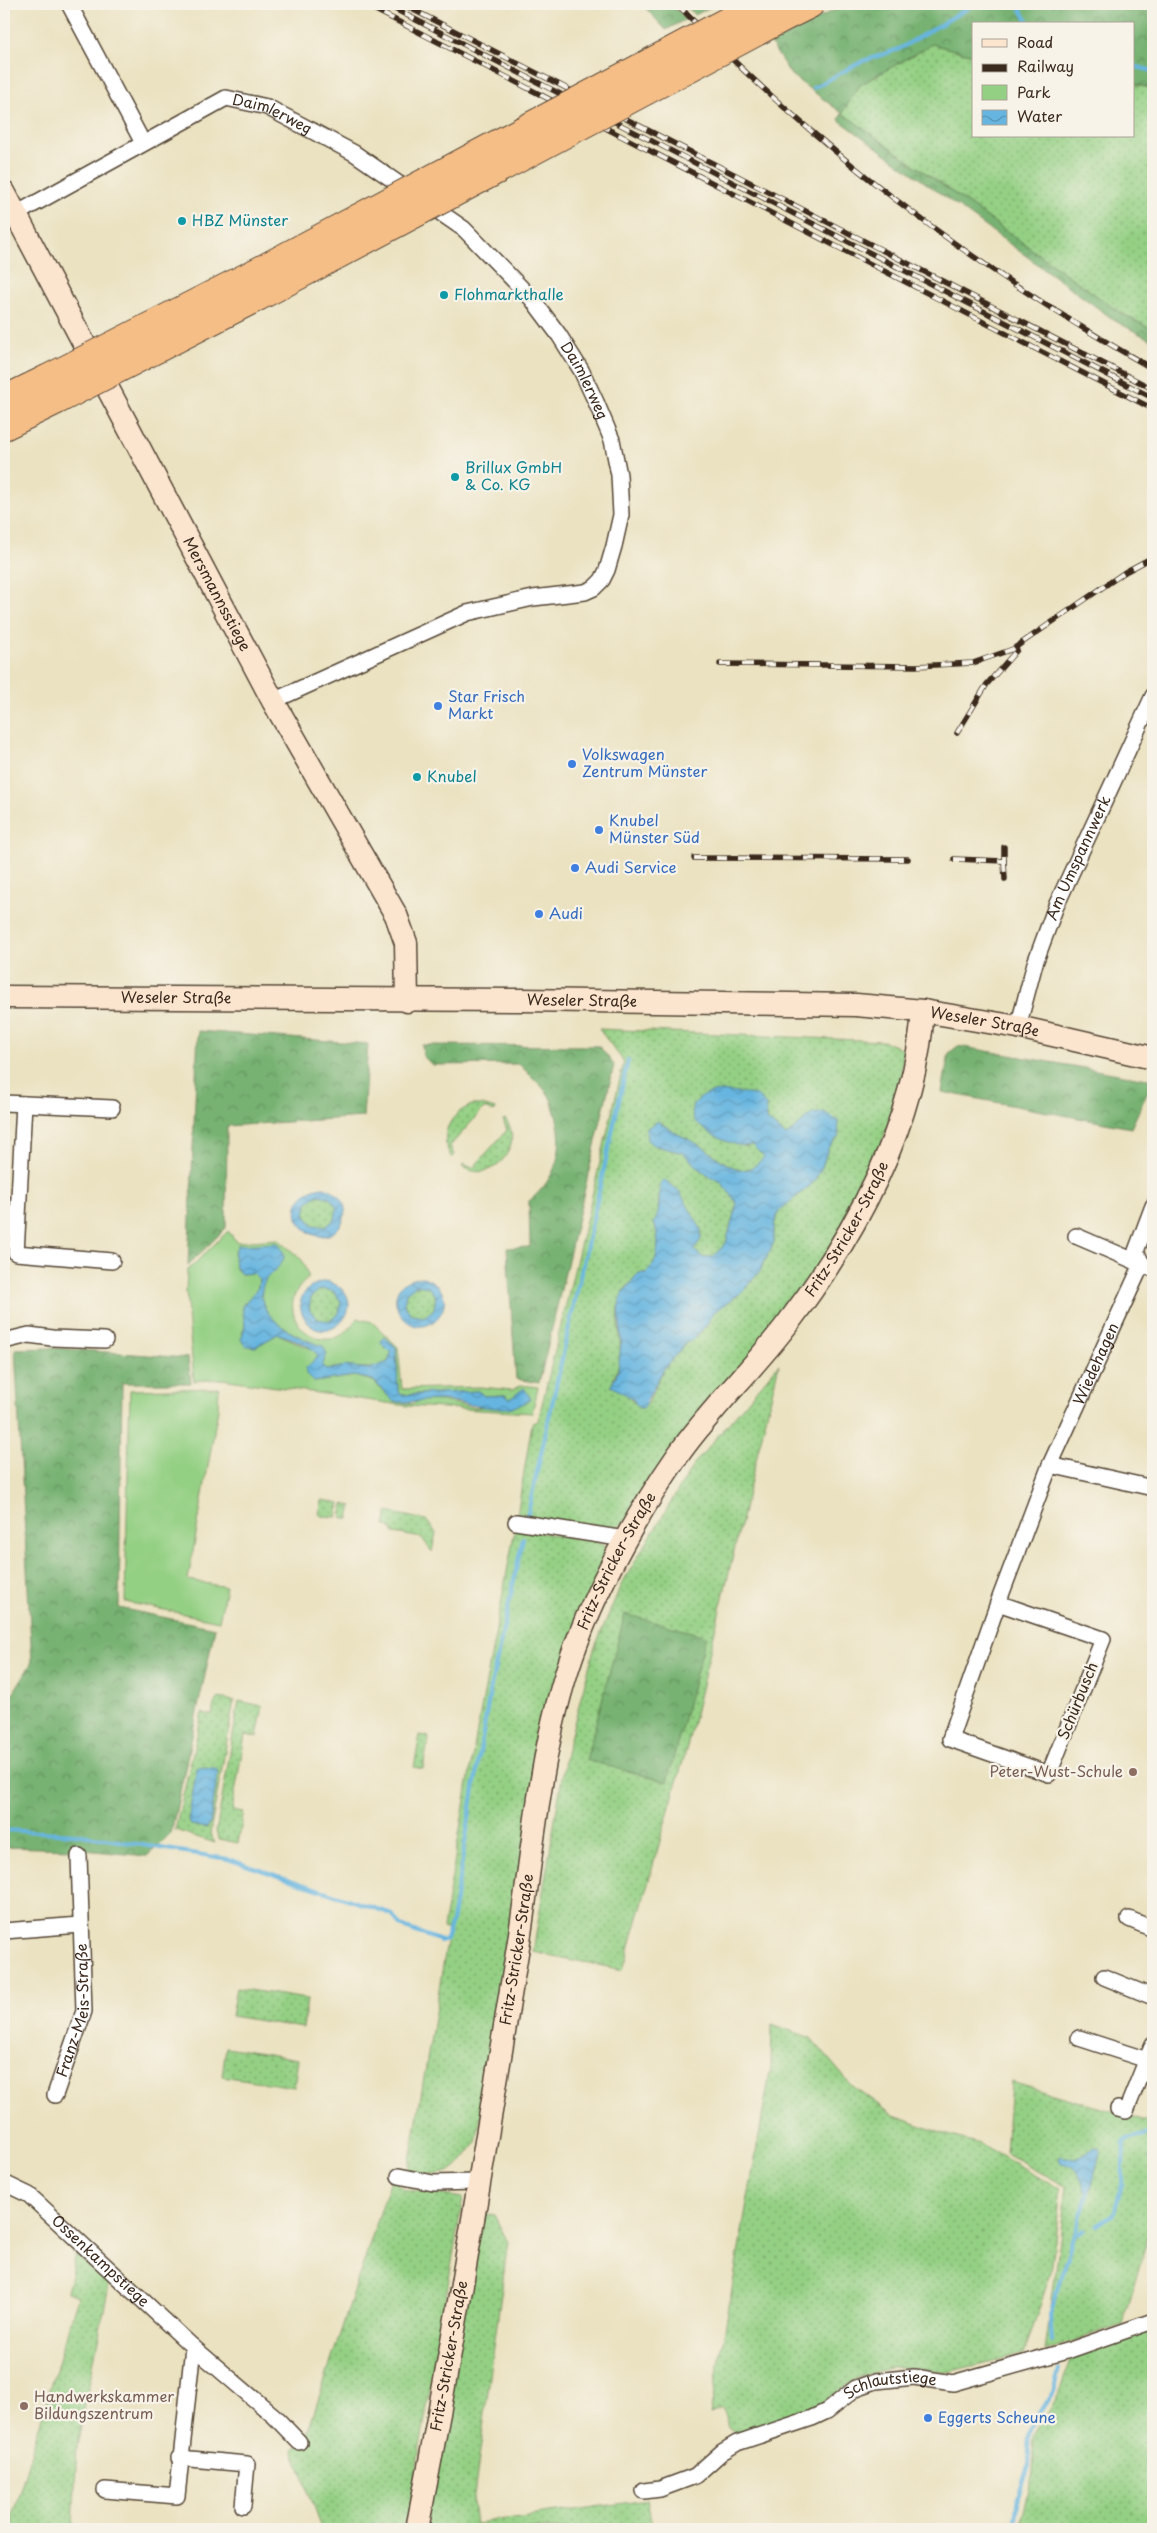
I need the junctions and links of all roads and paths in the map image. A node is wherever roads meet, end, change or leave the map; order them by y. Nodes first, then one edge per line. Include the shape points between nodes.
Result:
1 (69, 4) edge
2 (760, 4) edge
3 (799, 10) edge
4 (144, 143) junction
5 (4, 192) edge
6 (16, 214) junction
7 (53, 389) junction
8 (4, 400) edge
9 (4, 426) edge
10 (1153, 696) edge
11 (273, 701) junction
12 (4, 997) edge
13 (406, 1001) junction
14 (923, 1011) junction
15 (1018, 1027) junction
16 (1153, 1058) edge
17 (4, 1103) edge
18 (24, 1104) junction
19 (112, 1108) dead end
20 (1153, 1206) edge
21 (1076, 1236) dead end
22 (112, 1261) dead end
23 (1148, 1267) edge
24 (105, 1340) dead end
25 (4, 1341) edge
26 (1050, 1464) junction
27 (1153, 1488) edge
28 (516, 1522) dead end
29 (625, 1539) junction
30 (998, 1603) junction
31 (79, 1856) dead end
32 (1129, 1919) dead end
33 (80, 1924) junction
34 (1153, 1929) edge
35 (4, 1931) edge
36 (1104, 1977) dead end
37 (1153, 1997) edge
38 (1079, 2038) dead end
39 (1151, 2051) edge
40 (55, 2095) dead end
41 (1118, 2109) dead end
42 (399, 2176) dead end
43 (478, 2182) junction
44 (4, 2183) edge
45 (1153, 2321) edge
46 (193, 2347) junction
47 (299, 2442) dead end
48 (180, 2458) junction
49 (105, 2490) dead end
50 (644, 2492) dead end
51 (244, 2506) dead end
52 (417, 2529) edge

1 - 4 street
2 - 7 highway, bridge via 259,271
3 - 7 highway, bridge via 278,286
4 - 6 street, Daimlerweg
4 - 11 street, Daimlerweg via 226,98 267,107 354,153 464,229 532,299 581,370 612,440 619,475 621,515 607,570 594,588 467,613
5 - 6 main road, Mersmannsstiege
6 - 11 main road, Mersmannsstiege
7 - 8 highway
7 - 9 highway
10 - 15 street, Am Umspannwerk via 1056,906 1035,963
11 - 13 main road, Mersmannsstiege via 402,927 406,943
12 - 13 main road, Weseler Straße
13 - 14 main road, Weseler Straße via 838,1005
14 - 15 main road, Weseler Straße
14 - 29 main road, Fritz-Stricker-Straße via 921,1047 906,1101 890,1148 849,1230 788,1323 680,1453
15 - 16 main road, Weseler Straße
17 - 18 street
18 - 19 street
18 - 22 street via 16,1253
20 - 23 street via 1136,1251
21 - 23 street
23 - 26 street, Wiedehagen
24 - 25 street via 29,1335
26 - 27 street
26 - 30 street, Schürbusch
28 - 29 street
29 - 43 main road, Fritz-Stricker-Straße via 603,1579 576,1644 556,1708
30 - 30 street, Schürbusch via 950,1739 1049,1774 1103,1640
31 - 33 street, Franz-Meis-Straße
32 - 34 street
33 - 35 street, Franz-Meis-Straße
33 - 40 street, Franz-Meis-Straße via 84,2011
36 - 37 street
38 - 39 street
39 - 41 street via 1126,2111
42 - 43 street via 433,2183
43 - 52 main road, Fritz-Stricker-Straße via 444,2394
44 - 46 street, Ossenkampstiege via 29,2195
45 - 50 street, Schlautstiege via 1070,2350 953,2383 914,2377 876,2380 856,2388 827,2411 812,2418 737,2443 696,2476
46 - 47 street, Ossenkampstiege via 274,2416
46 - 48 street
48 - 49 street via 177,2496
48 - 51 street via 247,2464

